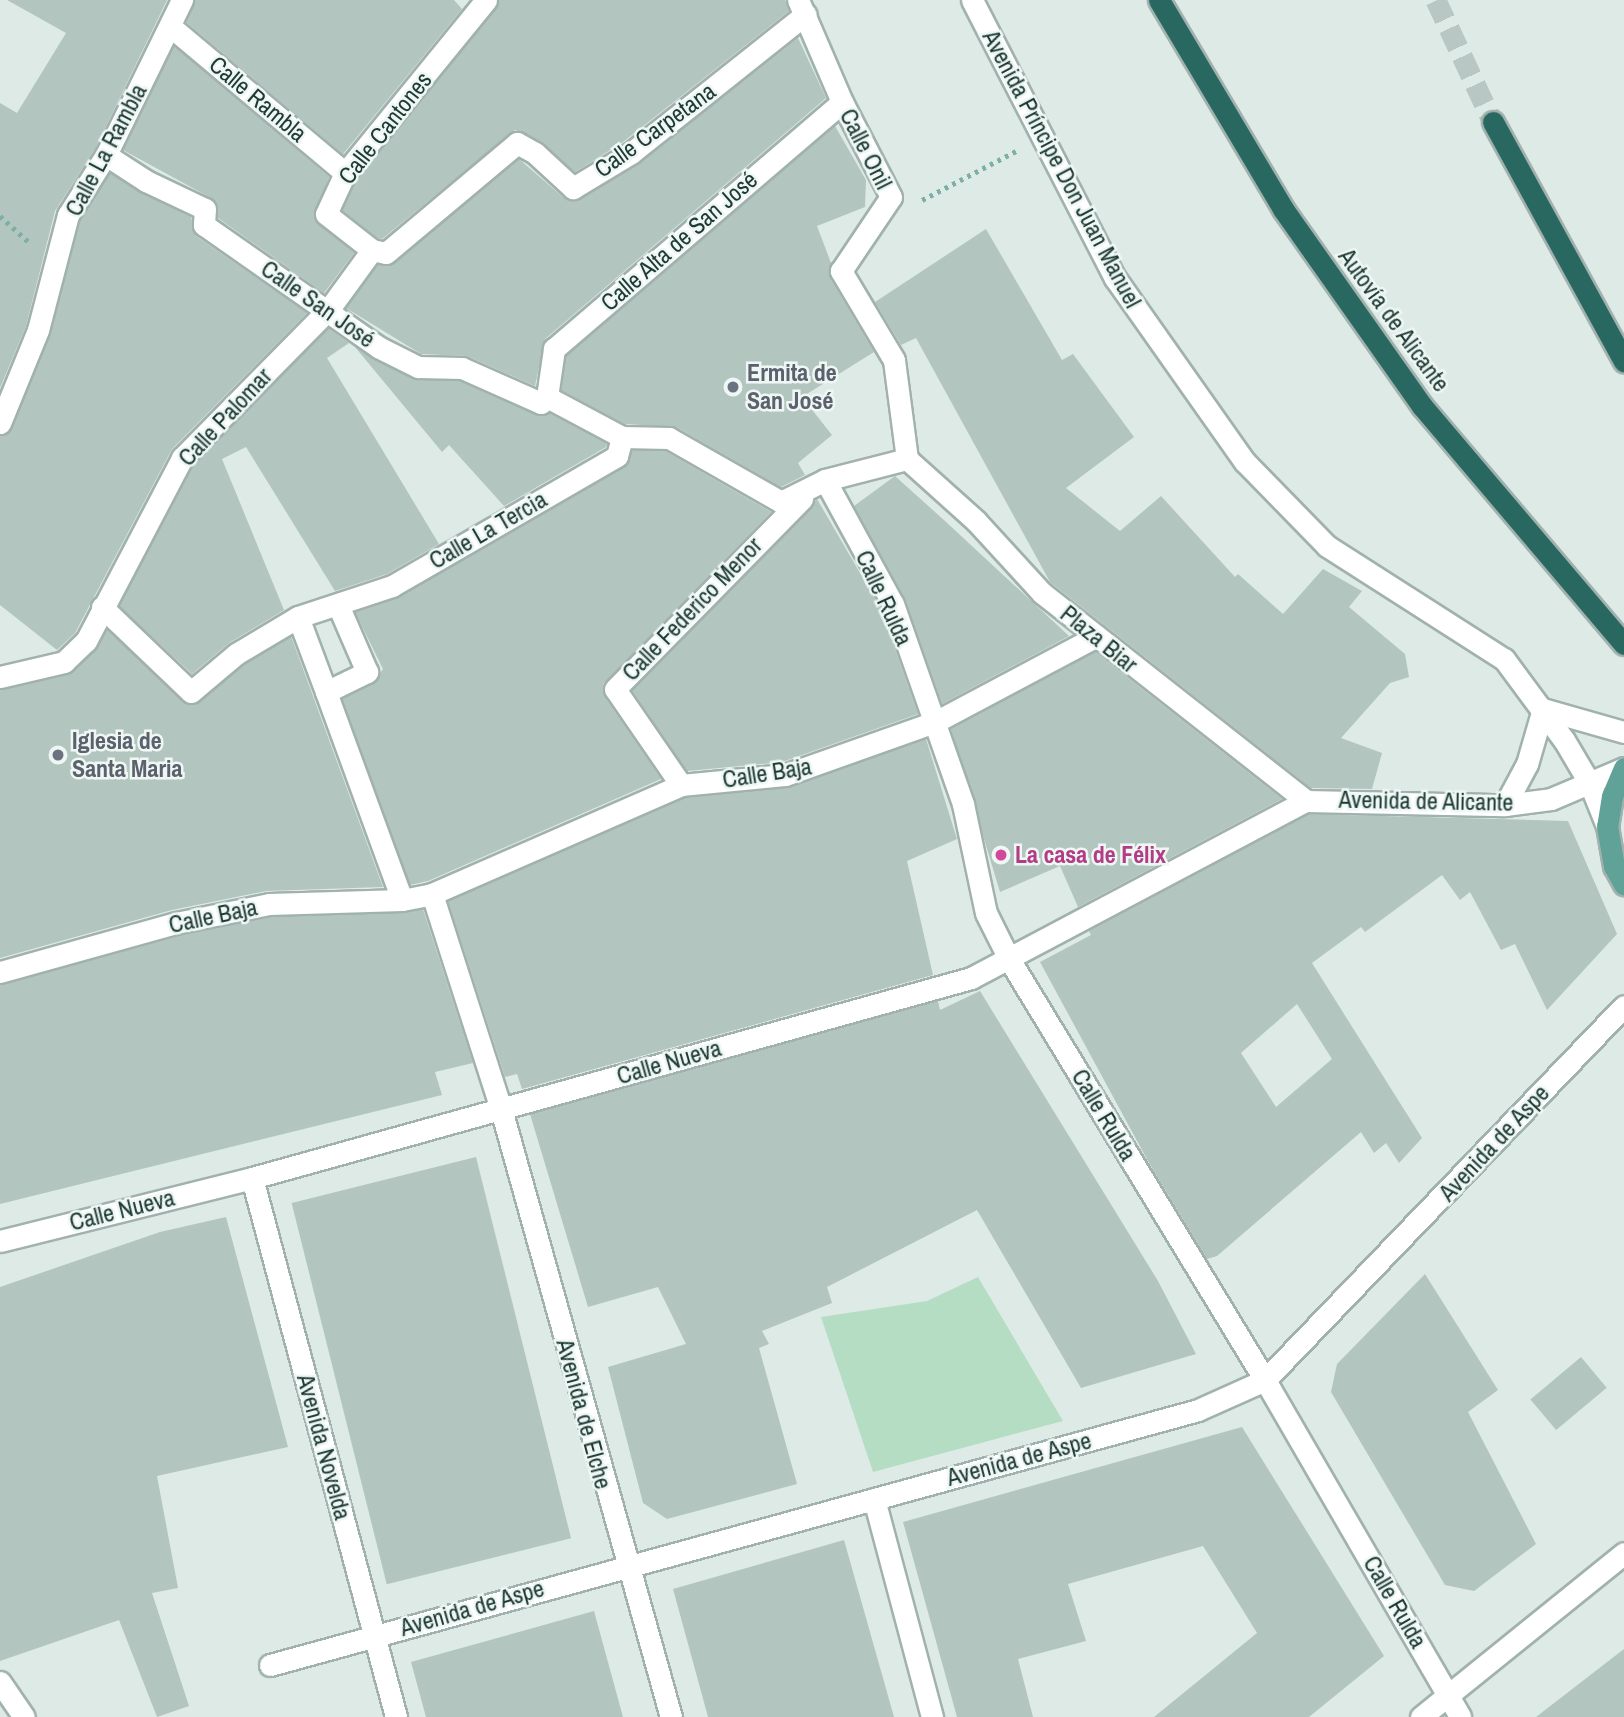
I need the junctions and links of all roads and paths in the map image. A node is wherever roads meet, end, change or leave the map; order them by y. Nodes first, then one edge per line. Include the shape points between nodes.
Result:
1 (182, 0) edge
2 (972, 0) edge
3 (1158, 0) edge
4 (485, 1) edge
5 (802, 7) edge
6 (170, 26) junction
7 (842, 102) junction
8 (1493, 122) tunnel mouth
9 (1041, 139) junction
10 (106, 155) junction
11 (345, 173) junction
12 (877, 223) junction
13 (372, 250) junction
14 (329, 309) junction
15 (1624, 360) edge
16 (548, 397) junction
17 (0, 423) edge
18 (622, 437) junction
19 (907, 459) junction
20 (825, 480) junction
21 (338, 605) junction
22 (103, 607) junction
23 (298, 617) junction
24 (1097, 636) junction
25 (1624, 644) edge
26 (0, 677) edge
27 (326, 692) junction
28 (1543, 709) junction
29 (935, 722) junction
30 (1624, 732) edge
31 (1624, 768) edge
32 (681, 785) junction
33 (1590, 785) junction
34 (1306, 801) junction
35 (1505, 806) junction
36 (1607, 826) junction
37 (1624, 884) edge
38 (432, 894) junction
39 (402, 900) junction
40 (1009, 959) junction
41 (0, 972) edge
42 (1624, 1006) edge
43 (501, 1109) junction
44 (252, 1178) junction
45 (0, 1241) edge
46 (1265, 1380) junction
47 (874, 1499) junction
48 (1624, 1553) edge
49 (626, 1565) junction
50 (375, 1636) junction
51 (270, 1665) dead end
52 (0, 1682) edge
53 (1449, 1695) junction
54 (24, 1717) edge
55 (396, 1717) edge
56 (671, 1717) edge
57 (932, 1717) edge
58 (1421, 1717) edge
59 (1460, 1717) edge

1 - 6 street, Calle La Rambla
2 - 9 street, Avenida Príncipe Don Juan Manuel
3 - 25 highway, Autovía de Alicante via 1283,209 1422,406
4 - 11 street, Calle Cantones
5 - 7 street, Calle Onil
5 - 13 street, Calle Carpetana via 631,153 573,188 517,143 386,253
6 - 10 street, Calle La Rambla
6 - 11 street, Calle Rambla
7 - 12 street, Calle Onil via 891,197
7 - 16 street, Calle Alta de San José via 554,349
8 - 15 highway
9 - 12 path
9 - 28 street, Avenida Príncipe Don Juan Manuel via 1115,278 1245,462 1327,546 1504,659
10 - 14 street, Calle San José via 146,181 205,209 204,225
10 - 17 street, Calle La Rambla via 68,215 38,330
11 - 13 street, Calle Cantones via 326,214
12 - 19 street, Calle Onil via 841,271 894,360
13 - 14 street, Calle Palomar
14 - 16 street, Calle San José via 338,323 418,368 462,368 541,403
14 - 22 street, Calle Palomar via 182,458
16 - 18 street, Calle San José
18 - 20 street, Calle San José via 669,438 781,502
18 - 21 street, Calle La Tercia via 617,456 392,586
19 - 20 street
19 - 24 street, Plaza Biar via 976,521 1042,593
20 - 29 street, Calle Rulda via 893,604
20 - 32 street, Calle Federico Menor via 781,517 615,689
21 - 23 street, Calle La Tercia
21 - 27 street via 368,672
22 - 23 street, Calle La Tercia via 191,692 236,653
22 - 26 street, Calle Palomar via 86,640 64,662
23 - 27 street
24 - 29 street, Calle Baja
24 - 34 street, Plaza Biar
27 - 39 street
28 - 30 street
28 - 33 street, Avenida Príncipe Don Juan Manuel
28 - 35 street via 1527,764
29 - 32 street, Calle Baja via 785,775
29 - 40 street, Calle Rulda via 963,804 986,914
31 - 33 street, Avenida de Alicante
31 - 36 main road via 1612,796
32 - 38 street, Calle Baja
33 - 35 street, Avenida de Alicante via 1551,799
33 - 36 street, Avenida Príncipe Don Juan Manuel
34 - 35 street, Avenida de Alicante
34 - 40 street, Calle Nueva
36 - 37 main road via 1614,866
38 - 39 street, Calle Baja
38 - 43 street
39 - 41 street, Calle Baja via 270,904 176,923
40 - 43 street, Calle Nueva via 971,978
40 - 46 street, Calle Rulda
42 - 46 street, Avenida de Aspe
43 - 44 street, Calle Nueva
43 - 49 street, Avenida de Elche
44 - 45 street, Calle Nueva
44 - 50 street, Avenida Novelda
46 - 47 street, Avenida de Aspe via 1198,1410
46 - 53 street, Calle Rulda
47 - 49 street, Avenida de Aspe
47 - 57 street
48 - 53 street
49 - 50 street, Avenida de Aspe
49 - 56 street, Avenida de Elche
50 - 51 street, Avenida de Aspe
50 - 55 street, Avenida Novelda
52 - 54 street
53 - 58 street
53 - 59 street, Calle Rulda

